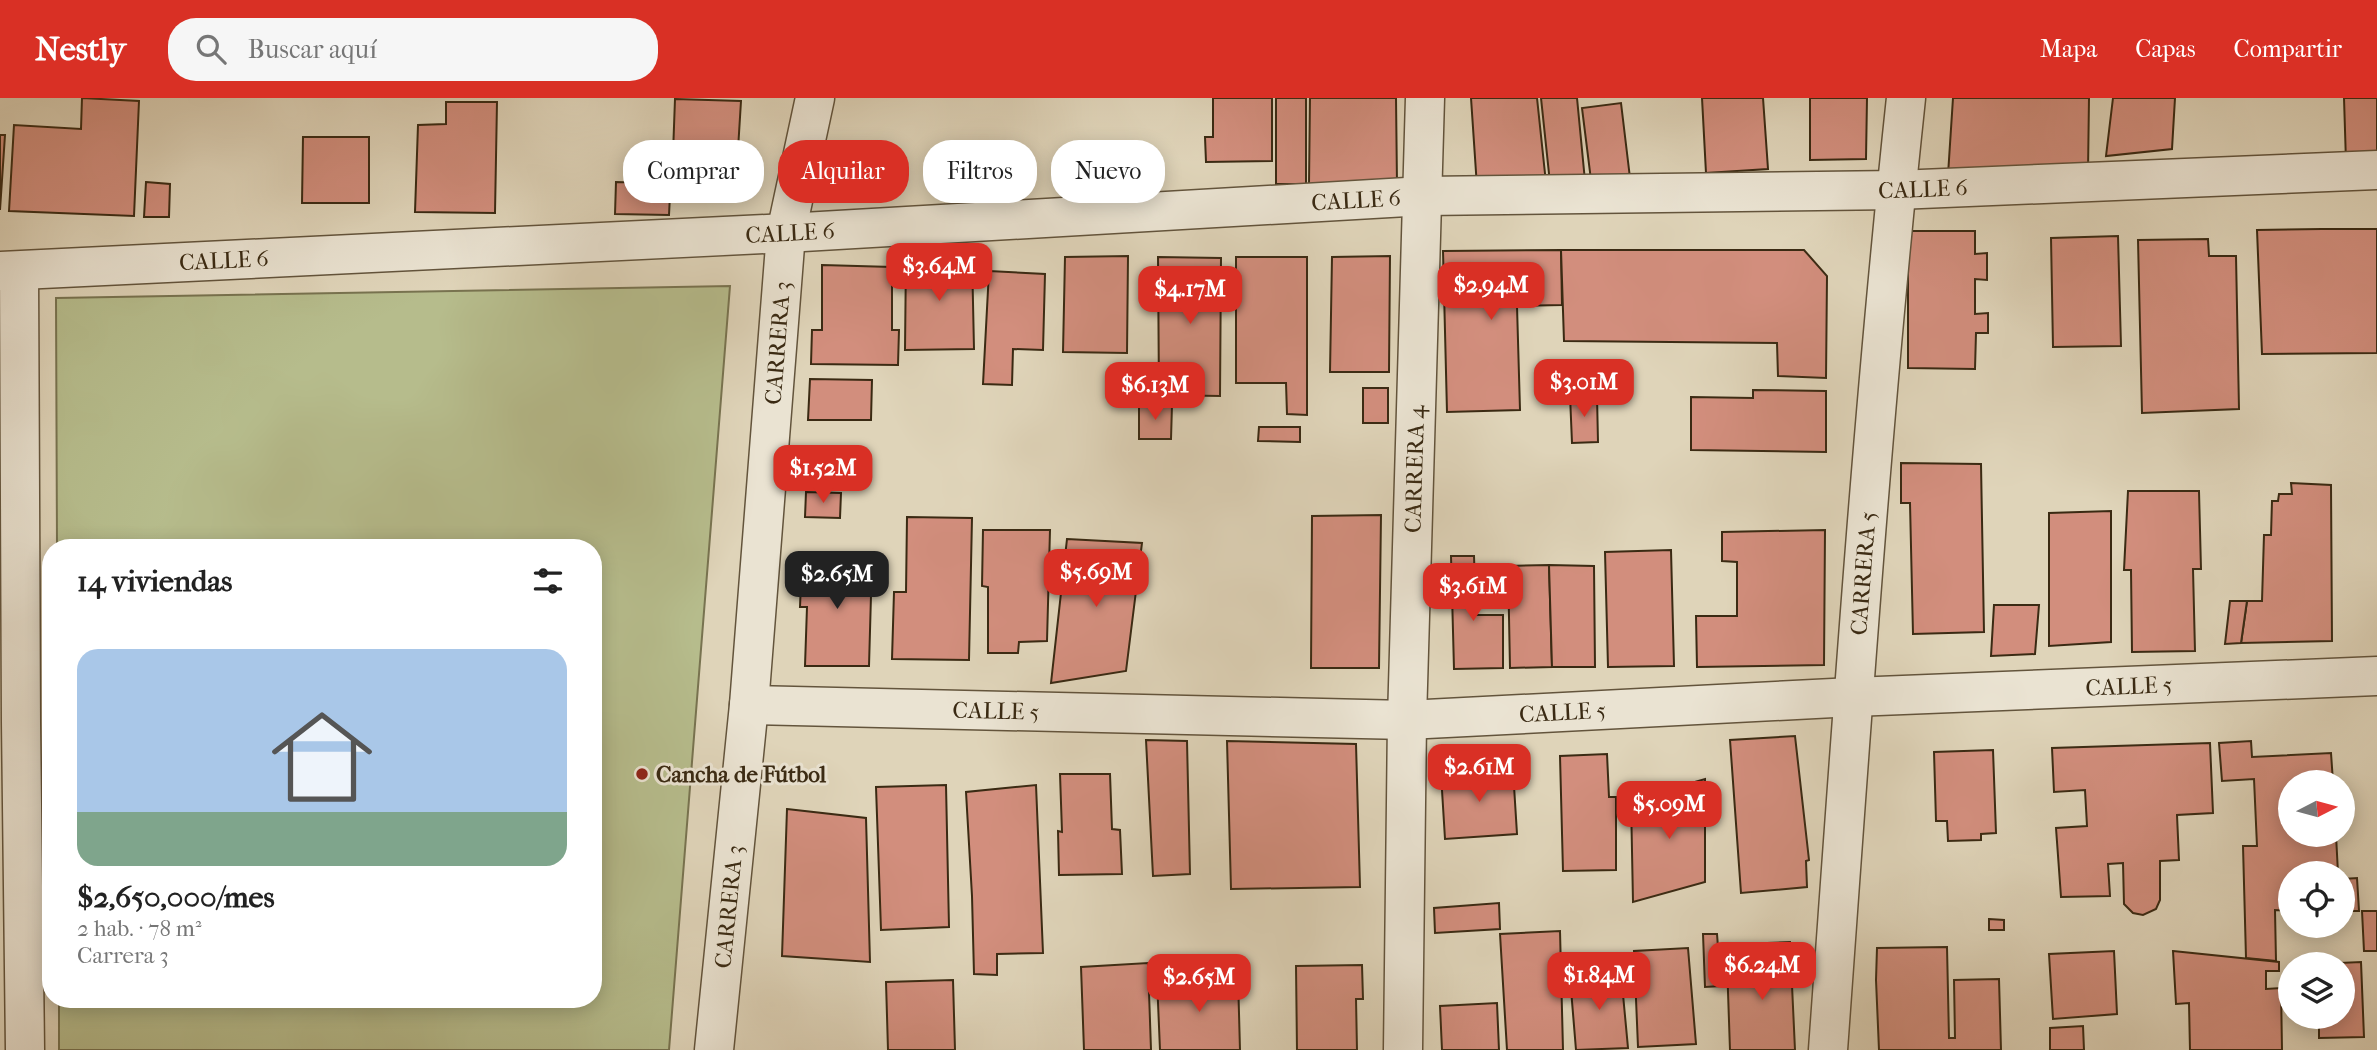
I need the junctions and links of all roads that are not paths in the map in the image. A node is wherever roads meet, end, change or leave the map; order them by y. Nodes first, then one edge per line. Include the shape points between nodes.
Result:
1 (815, 98) edge
2 (1425, 98) edge
3 (1906, 98) edge
4 (2377, 170) edge
5 (1896, 190) junction
6 (1424, 196) junction
7 (786, 233) junction
8 (10, 271) edge
9 (2377, 676) edge
10 (1853, 698) junction
11 (749, 705) junction
12 (1407, 720) junction
13 (10, 722) edge
14 (25, 1050) edge
15 (714, 1050) edge
16 (1403, 1050) edge
17 (1828, 1050) edge

1 - 7 street, CARRERA 3
2 - 6 street, CARRERA 4
3 - 5 street, CARRERA 5
4 - 5 street, CALLE 6
5 - 6 street, CALLE 6
5 - 10 street, CARRERA 5
6 - 7 street, CALLE 6
6 - 12 street, CARRERA 4
7 - 8 street, CALLE 6
7 - 11 street, CARRERA 3
8 - 13 street
9 - 10 street, CALLE 5
10 - 12 street, CALLE 5
10 - 17 street, CARRERA 5
11 - 12 street, CALLE 5
11 - 15 street, CARRERA 3
12 - 16 street, CARRERA 4
13 - 14 street

